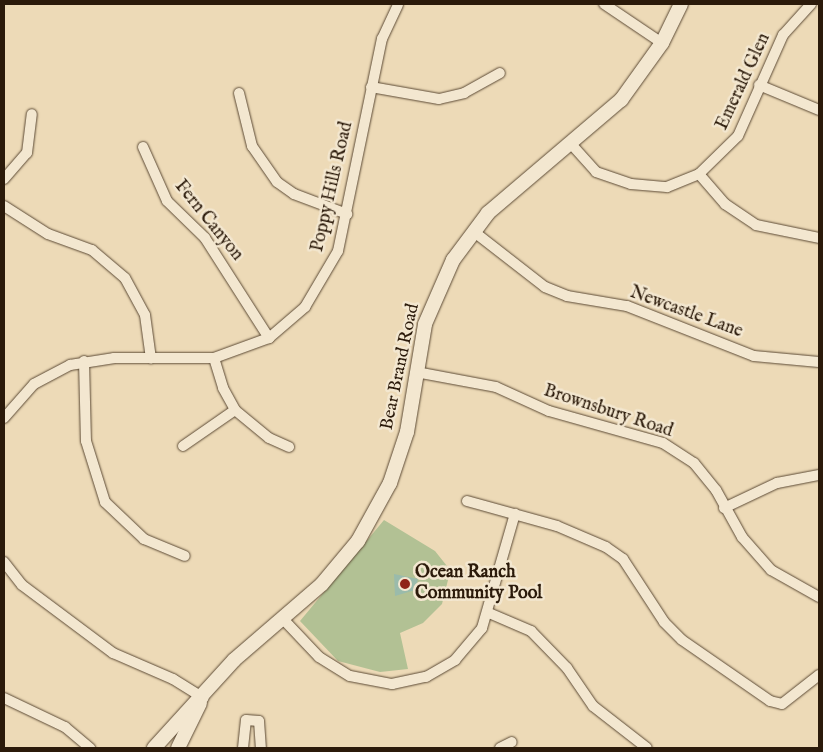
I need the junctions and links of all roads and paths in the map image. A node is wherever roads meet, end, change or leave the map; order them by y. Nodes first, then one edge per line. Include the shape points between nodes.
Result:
1 (398, 4) edge
2 (604, 4) edge
3 (680, 4) edge
4 (811, 4) edge
5 (662, 43) junction
6 (500, 73) dead end
7 (759, 85) junction
8 (371, 88) junction
9 (239, 93) dead end
10 (819, 110) edge
11 (32, 114) dead end
12 (572, 145) junction
13 (143, 147) dead end
14 (700, 174) junction
15 (4, 179) edge
16 (4, 206) edge
17 (346, 214) junction
18 (473, 231) junction
19 (819, 238) edge
20 (269, 338) junction
21 (214, 358) junction
22 (151, 359) junction
23 (84, 361) junction
24 (819, 362) edge
25 (416, 372) junction
26 (235, 410) junction
27 (4, 418) edge
28 (183, 446) dead end
29 (289, 447) dead end
30 (819, 475) edge
31 (467, 501) dead end
32 (724, 508) junction
33 (515, 514) junction
34 (185, 556) dead end
35 (4, 562) edge
36 (819, 597) edge
37 (489, 613) junction
38 (283, 619) junction
39 (819, 675) edge
40 (4, 698) edge
41 (203, 698) junction
42 (164, 736) junction
43 (512, 742) dead end
44 (183, 747) edge
45 (90, 748) edge
46 (154, 748) edge
47 (243, 748) edge
48 (261, 748) edge
49 (500, 748) edge
50 (647, 748) edge

1 - 8 street, Poppy Hills Road via 382,40
2 - 5 street
3 - 5 street, Bear Brand Road
4 - 7 street, Emerald Glen via 783,35
5 - 12 street, Bear Brand Road via 621,100
6 - 8 street via 464,93 439,98
7 - 10 street
7 - 14 street, Emerald Glen via 738,136
8 - 17 street, Poppy Hills Road
9 - 17 street via 252,146 277,182 294,194
11 - 15 street via 27,153
12 - 14 street, Emerald Glen via 596,172 631,184 668,186
12 - 18 street, Bear Brand Road via 524,181
13 - 20 street, Fern Canyon via 167,201 205,238
14 - 19 street via 725,204 756,224
16 - 22 street via 48,234 92,250 126,278 145,315
17 - 20 street, Poppy Hills Road via 338,251 323,282 305,308
18 - 24 street, Newcastle Lane via 545,287 567,296 627,306 754,356
18 - 25 street, Bear Brand Road via 432,304
20 - 21 street, Poppy Hills Road
21 - 22 street, Poppy Hills Road
21 - 26 street
22 - 23 street, Poppy Hills Road
23 - 27 street, Poppy Hills Road via 56,370 34,384
23 - 34 street via 86,441 105,502 144,539
25 - 32 street, Brownsbury Road via 496,387 549,411 663,443 694,463
25 - 38 street, Bear Brand Road via 407,432 379,507 339,564
26 - 28 street
26 - 29 street via 268,438
30 - 32 street via 777,483
31 - 33 street
32 - 36 street, Brownsbury Road via 771,570
33 - 37 street
33 - 39 street via 606,547 623,560 664,622 682,640 770,701 782,704
35 - 41 street via 22,585 113,653 173,679
37 - 38 street via 456,660 426,677 392,684 359,680 335,668
37 - 50 street via 531,631 567,668 592,706
38 - 41 street, Bear Brand Road via 234,660
40 - 45 street via 65,727
41 - 42 street, Bear Brand Road
41 - 44 street, Bear Brand Road via 202,714
42 - 44 street
42 - 46 street, Bear Brand Road
43 - 49 street
47 - 48 street via 243,722 256,720

